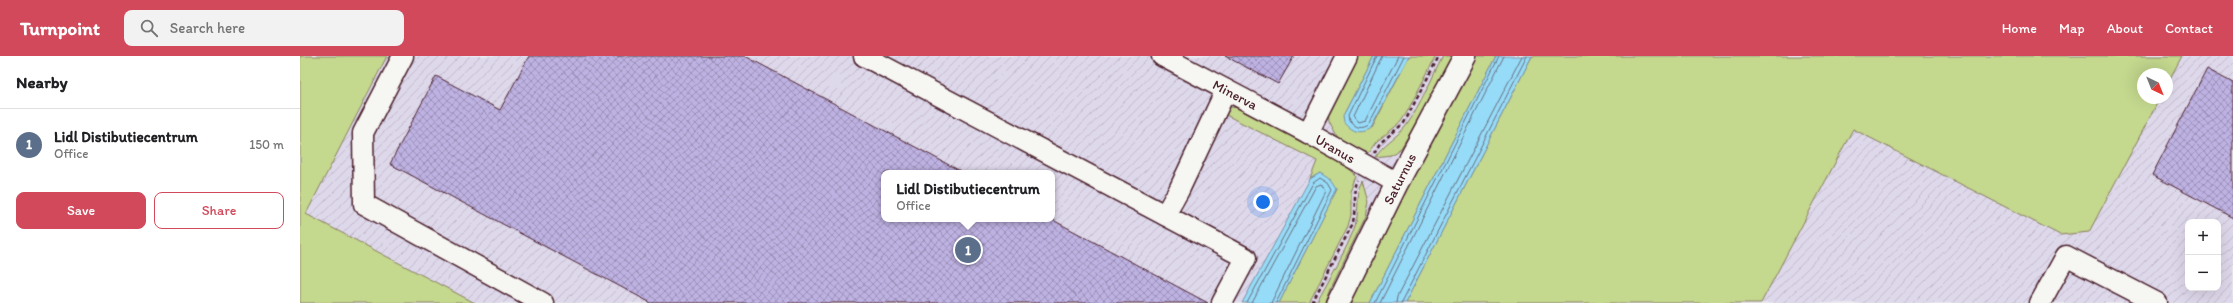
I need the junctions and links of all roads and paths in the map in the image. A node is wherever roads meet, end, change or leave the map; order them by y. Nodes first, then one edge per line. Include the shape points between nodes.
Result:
1 (403, 56) edge
2 (864, 56) edge
3 (1162, 56) edge
4 (1347, 56) edge
5 (1439, 56) edge
6 (1465, 56) edge
7 (1226, 90) junction
8 (1308, 133) junction
9 (1372, 156) dead end
10 (1360, 178) dead end
11 (1397, 183) junction
12 (1165, 215) junction
13 (543, 303) edge
14 (1222, 303) edge
15 (1312, 303) edge
16 (1338, 303) edge
17 (2040, 303) edge
18 (2156, 303) edge

1 - 13 street via 363,133 364,204
2 - 12 street
3 - 7 street, Minerva
4 - 8 street, Uranus
5 - 9 path via 1404,123 1380,143
6 - 11 main road, Saturnus
7 - 8 street, Minerva
7 - 12 street
8 - 11 street, Uranus
10 - 15 path via 1355,190 1355,214 1352,225
11 - 16 main road, Saturnus
12 - 14 street via 1246,258
17 - 18 street via 2066,256

